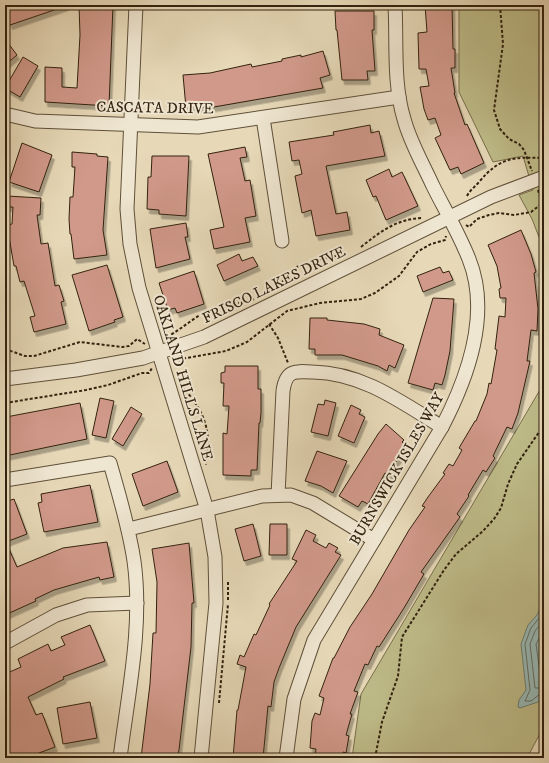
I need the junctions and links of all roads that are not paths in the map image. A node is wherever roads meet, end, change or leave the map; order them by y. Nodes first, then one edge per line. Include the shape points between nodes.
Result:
1 (136, 5) edge
2 (395, 5) edge
3 (399, 97) junction
4 (6, 116) edge
5 (263, 118) junction
6 (131, 124) junction
7 (540, 179) edge
8 (448, 218) junction
9 (282, 241) dead end
10 (159, 352) junction
11 (5, 379) edge
12 (442, 427) junction
13 (5, 480) edge
14 (278, 496) junction
15 (207, 510) junction
16 (128, 529) junction
17 (374, 540) junction
18 (136, 602) junction
19 (5, 643) edge
20 (120, 758) edge
21 (201, 758) edge
22 (286, 758) edge

1 - 6 street, OAKLAND HILLS LANE
2 - 3 street, BURNSWICK ISLES WAY
3 - 5 street, CASCATA DRIVE
3 - 8 street, BURNSWICK ISLES WAY via 404,120 415,148
4 - 6 street, CASCATA DRIVE via 35,121
5 - 6 street, CASCATA DRIVE via 198,127
5 - 9 street
6 - 10 street, OAKLAND HILLS LANE via 127,209 130,244 139,288
7 - 8 street, FRISCO LAKES DRIVE via 491,197
8 - 10 street, FRISCO LAKES DRIVE via 204,337
8 - 12 street, BURNSWICK ISLES WAY via 469,259 477,288 478,315 460,394
10 - 11 street, FRISCO LAKES DRIVE via 143,358 76,370
10 - 15 street, OAKLAND HILLS LANE
12 - 14 street via 366,382 332,372 295,371 285,382 283,391
12 - 17 street, BURNSWICK ISLES WAY
13 - 16 street via 110,463
14 - 15 street via 262,496
14 - 17 street via 291,495 313,503
15 - 16 street
15 - 21 street, OAKLAND HILLS LANE via 215,557 216,603
16 - 18 street via 134,562
17 - 22 street, BURNSWICK ISLES WAY via 314,640 294,699
18 - 19 street via 87,605 56,615
18 - 20 street via 134,652

